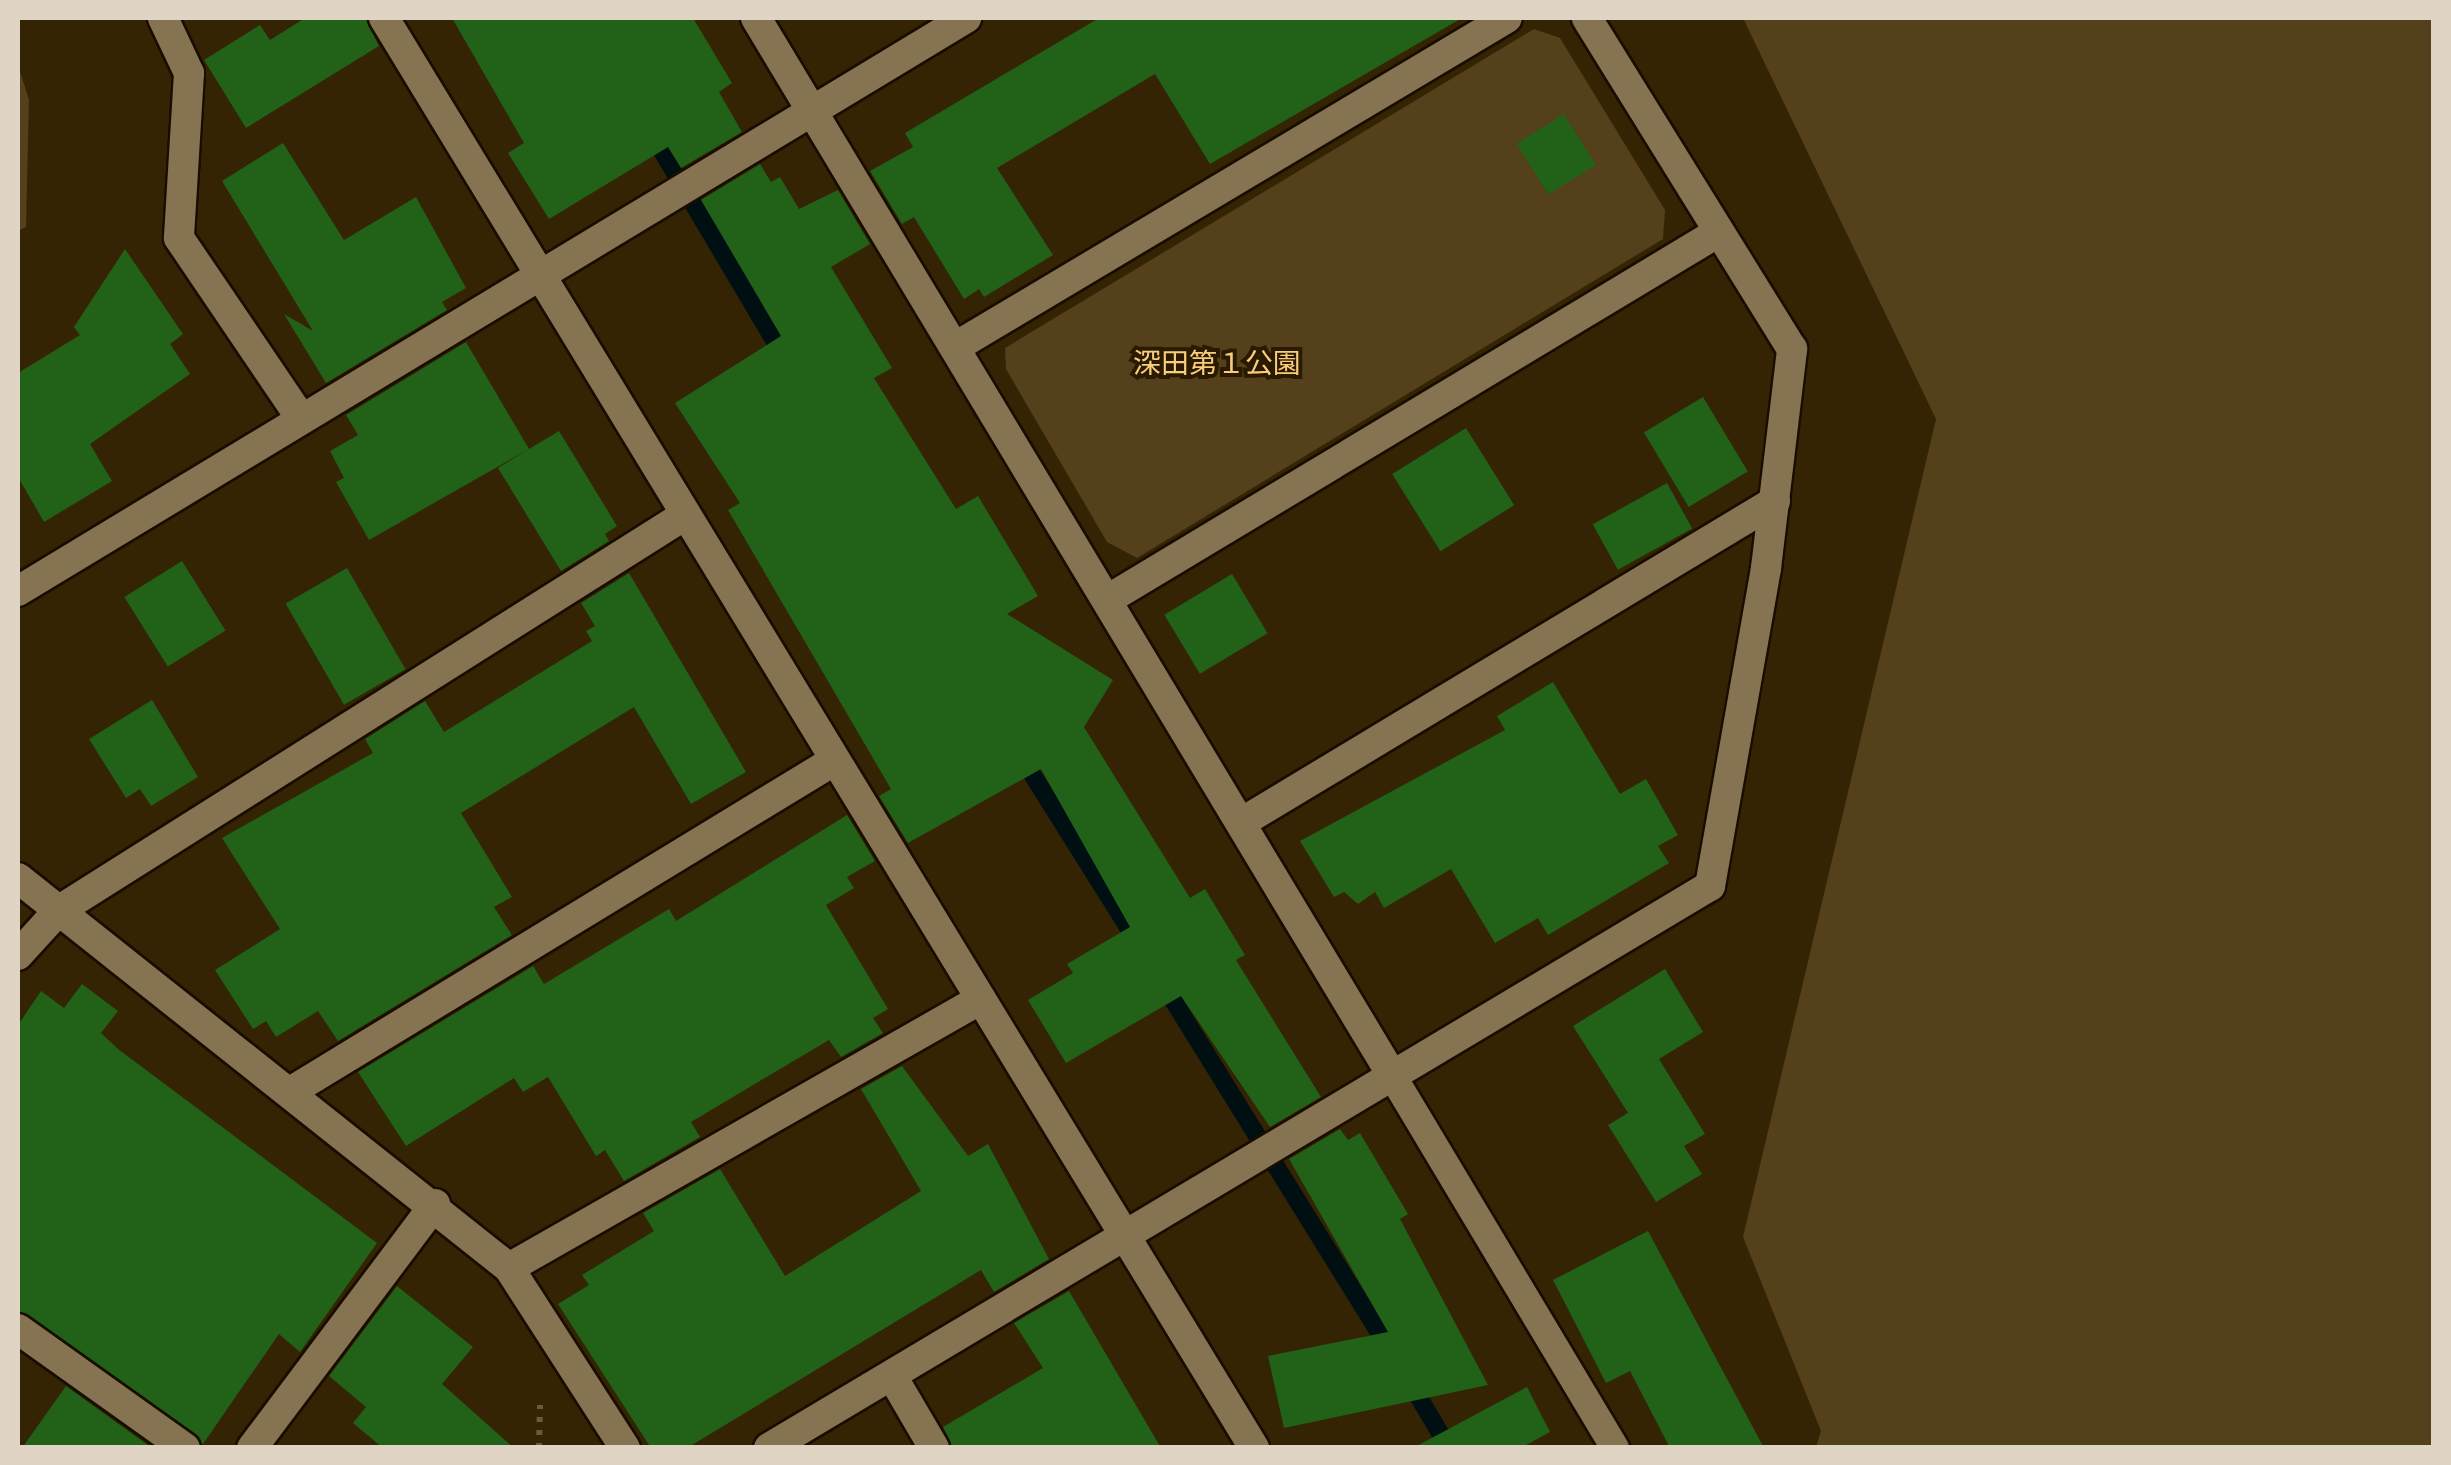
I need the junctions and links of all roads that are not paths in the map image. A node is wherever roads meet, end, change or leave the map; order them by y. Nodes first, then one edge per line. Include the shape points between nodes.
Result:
1 (163, 18) edge
2 (384, 18) edge
3 (756, 18) edge
4 (966, 18) edge
5 (1507, 18) edge
6 (1587, 18) edge
7 (812, 109) junction
8 (1717, 232) junction
9 (534, 275) junction
10 (957, 346) junction
11 (300, 418) junction
12 (1775, 502) junction
13 (684, 515) junction
14 (22, 578) edge
15 (1106, 600) junction
16 (834, 760) junction
17 (1244, 821) junction
18 (18, 878) edge
19 (58, 911) junction
20 (18, 955) edge
21 (980, 999) junction
22 (1394, 1077) junction
23 (290, 1092) junction
24 (435, 1204) junction
25 (1127, 1237) junction
26 (510, 1268) junction
27 (18, 1330) edge
28 (892, 1376) junction
29 (184, 1448) edge
30 (252, 1448) edge
31 (625, 1448) edge
32 (769, 1448) edge
33 (934, 1448) edge
34 (1254, 1448) edge
35 (1615, 1448) edge

1 - 11 street via 189,74 179,238
2 - 9 street
3 - 7 street
4 - 7 street
5 - 10 street
6 - 8 street
7 - 9 street
7 - 10 street
8 - 12 street via 1792,350
8 - 15 street
9 - 11 street
9 - 13 street
10 - 15 street
11 - 14 street
12 - 17 street
12 - 22 street via 1710,886
13 - 16 street
13 - 19 street
15 - 17 street
16 - 21 street
16 - 23 street
17 - 22 street
18 - 19 street
19 - 20 street
19 - 23 street
21 - 25 street
21 - 26 street
22 - 25 street
22 - 35 lane
23 - 24 street
24 - 26 street
24 - 30 street
25 - 28 street
25 - 34 street
26 - 31 street
27 - 29 street
28 - 32 street
28 - 33 street

